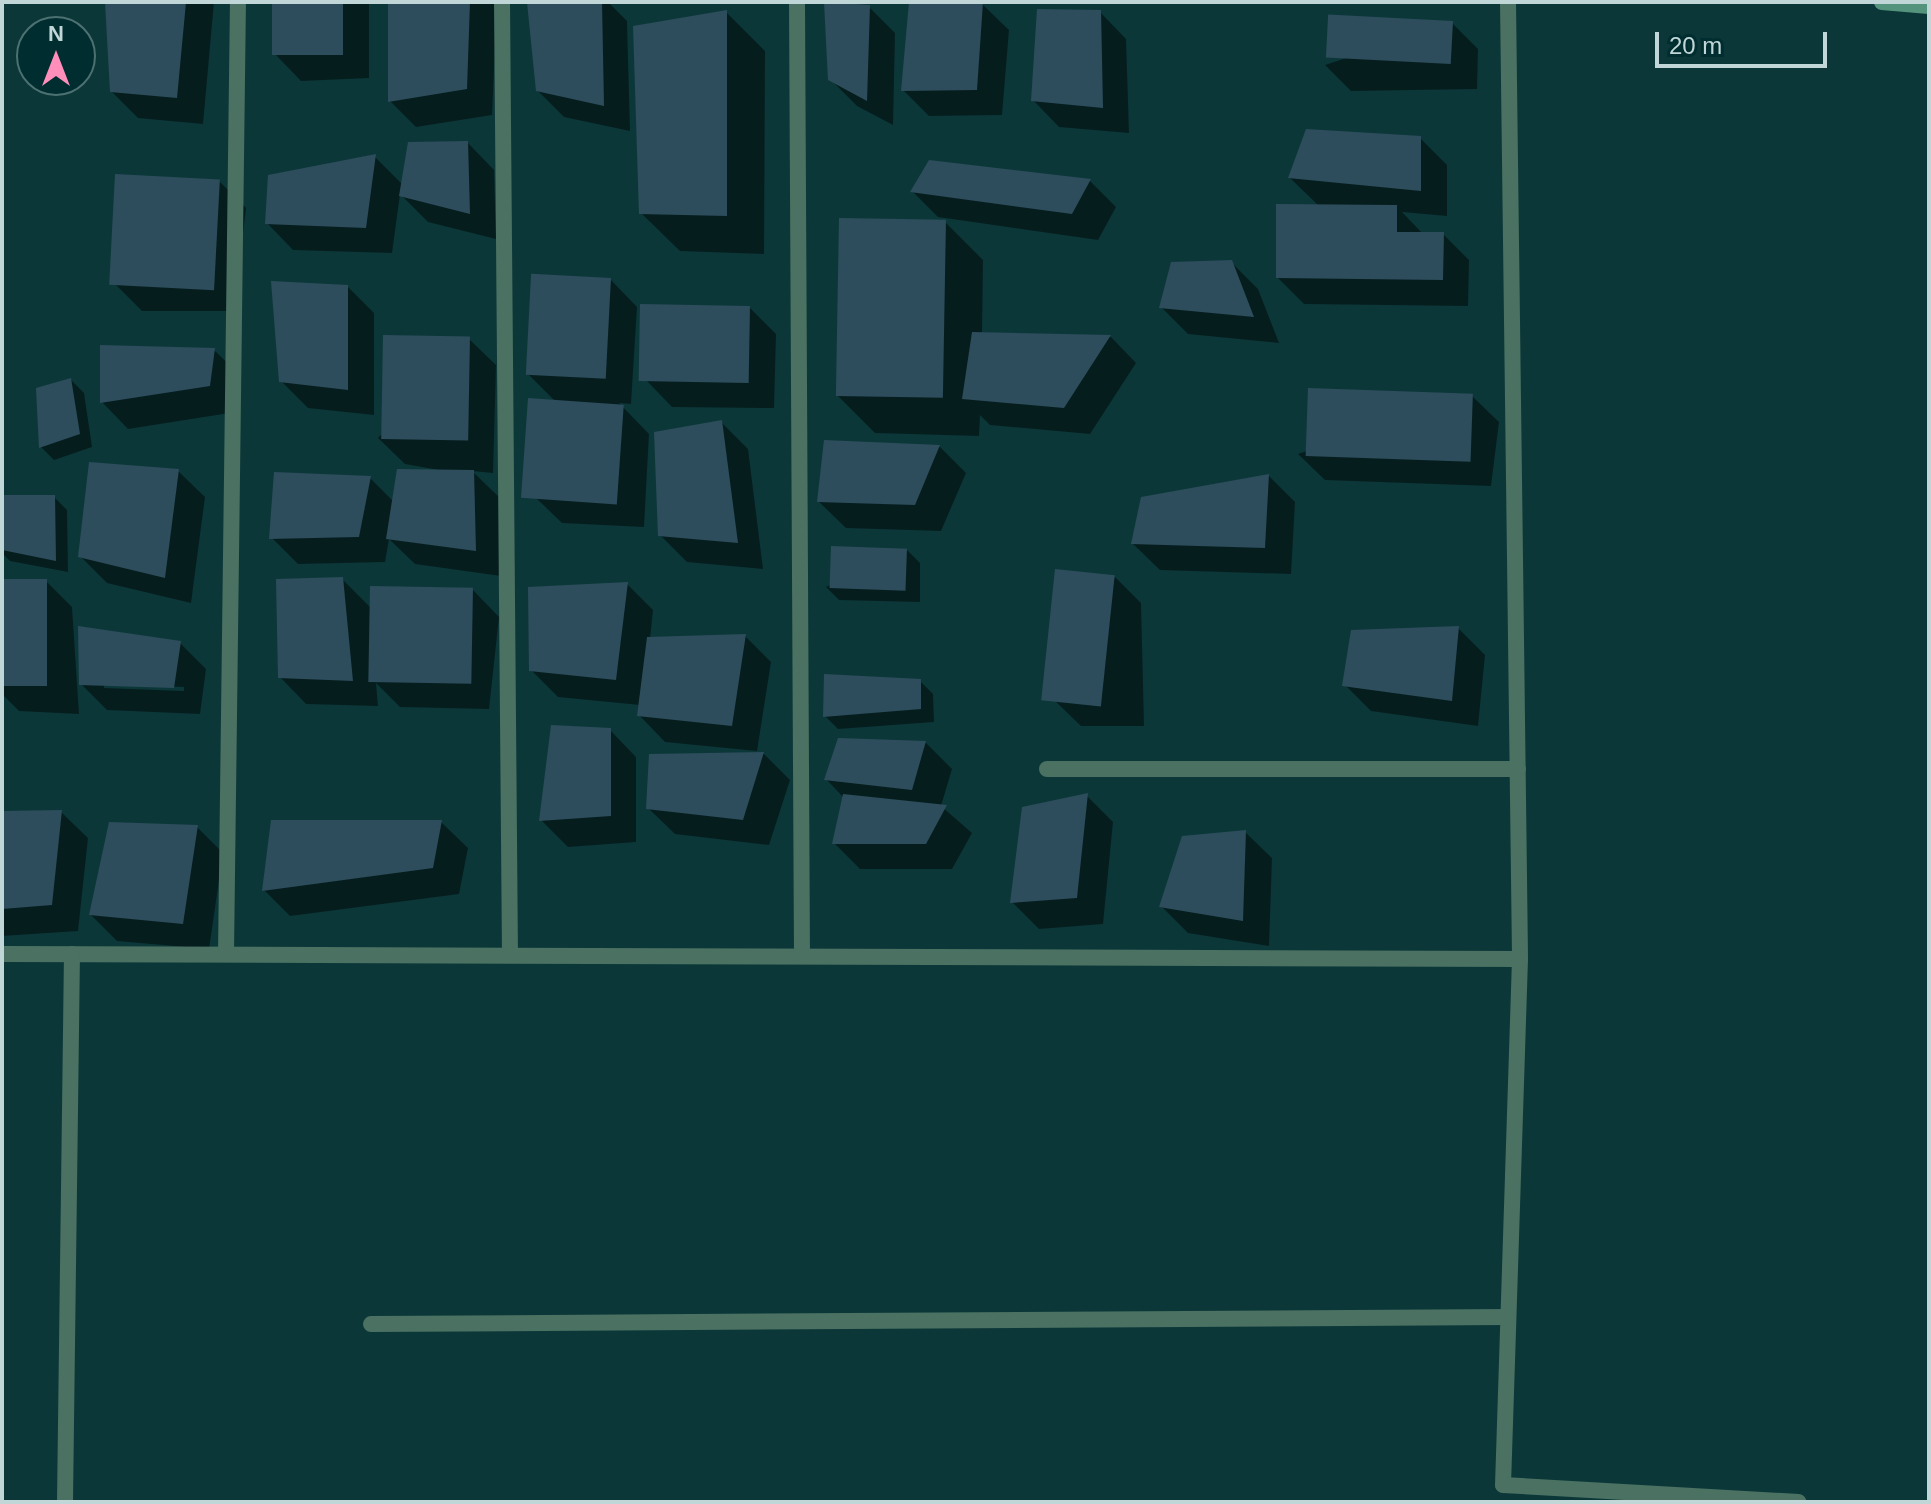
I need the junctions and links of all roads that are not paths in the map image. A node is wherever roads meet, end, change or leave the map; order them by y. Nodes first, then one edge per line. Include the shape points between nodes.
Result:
1 (238, 2) edge
2 (502, 2) edge
3 (797, 2) edge
4 (1508, 2) edge
5 (1882, 2) edge
6 (1929, 6) edge
7 (1047, 769) dead end
8 (1518, 769) junction
9 (2, 954) edge
10 (72, 954) junction
11 (226, 954) junction
12 (510, 955) junction
13 (802, 956) junction
14 (1520, 959) junction
15 (1508, 1317) junction
16 (371, 1324) dead end
17 (1503, 1485) junction
18 (65, 1502) edge
19 (1503, 1502) edge
20 (1799, 1502) edge

1 - 11 street
2 - 12 street
3 - 13 street
4 - 8 street
5 - 6 main road
7 - 8 street
8 - 14 street
9 - 10 street
10 - 11 street
10 - 18 street
11 - 12 street
12 - 13 street
13 - 14 street
14 - 15 street
15 - 16 street
15 - 17 street
17 - 19 street
17 - 20 street

